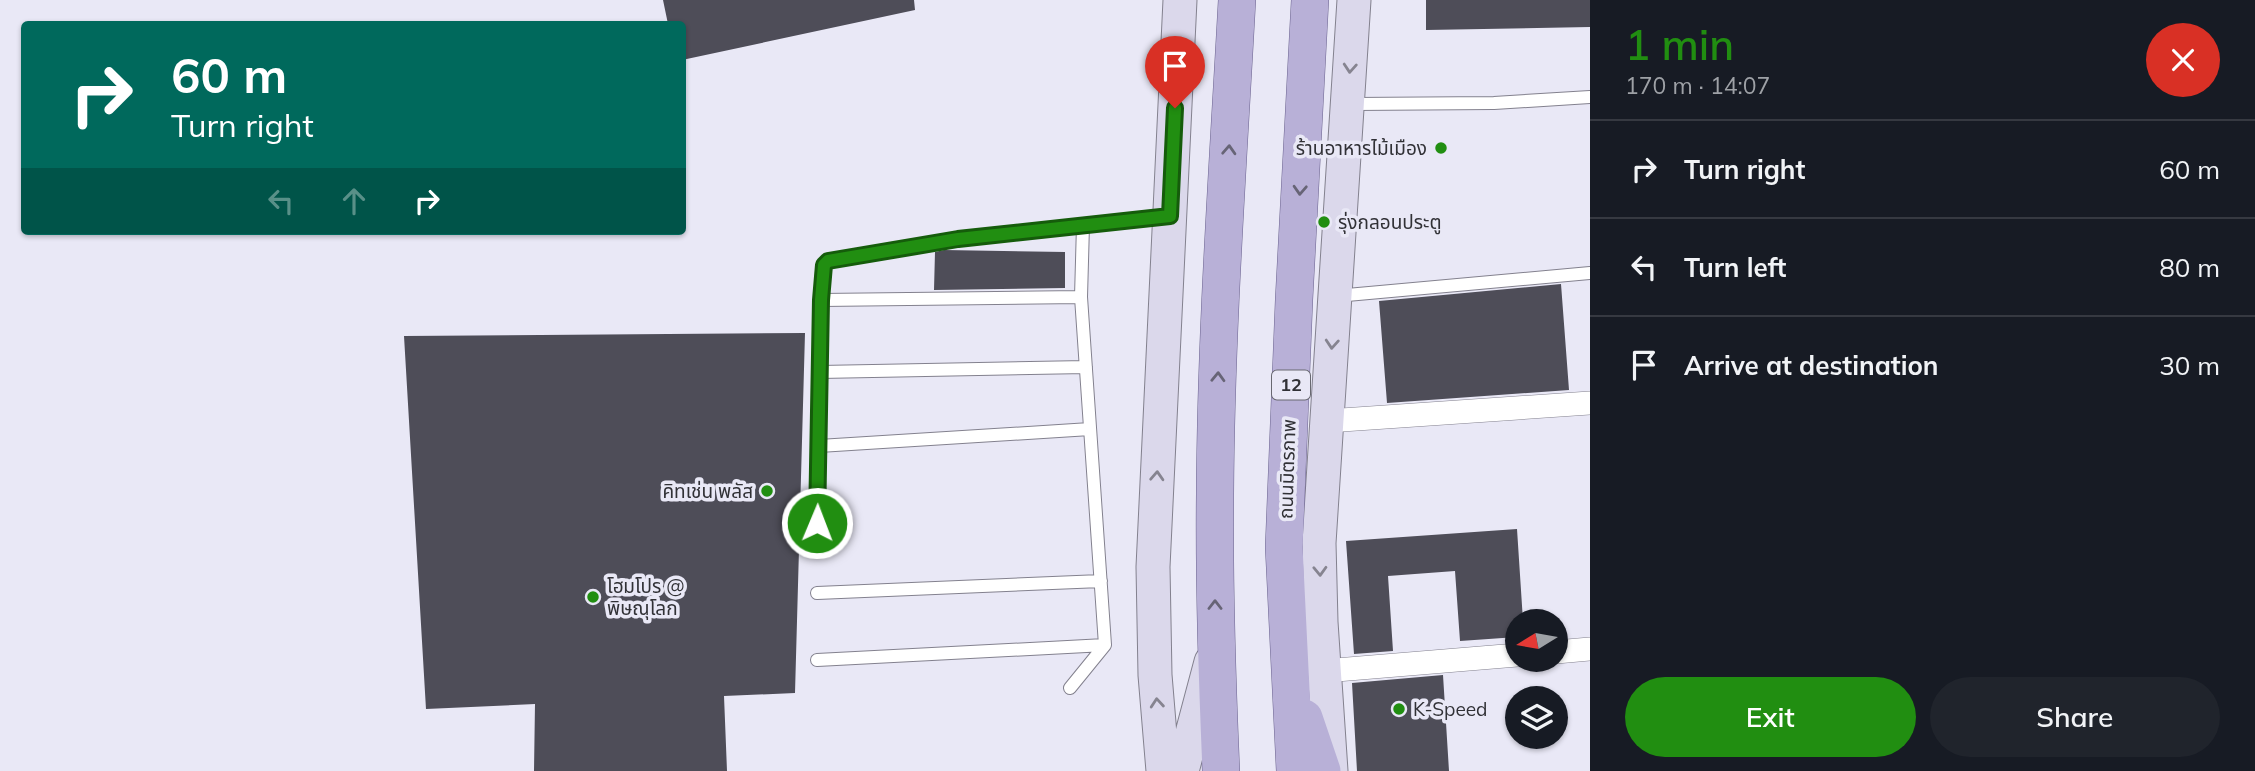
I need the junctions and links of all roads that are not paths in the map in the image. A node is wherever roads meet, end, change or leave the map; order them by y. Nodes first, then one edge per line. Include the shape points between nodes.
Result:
1 (1180, 0) edge
2 (1237, 0) edge
3 (1310, 0) edge
4 (1354, 0) edge
5 (1590, 97) edge
6 (1354, 104) dead end
7 (1170, 216) junction
8 (1083, 225) junction
9 (1590, 273) edge
10 (1335, 296) junction
11 (1081, 297) junction
12 (821, 300) junction
13 (1086, 367) junction
14 (820, 372) junction
15 (1590, 403) edge
16 (1327, 421) junction
17 (1090, 429) junction
18 (819, 446) junction
19 (817, 523) dead end
20 (1101, 581) junction
21 (817, 593) dead end
22 (1216, 644) junction
23 (1105, 645) junction
24 (1590, 649) edge
25 (1568, 651) edge
26 (1505, 656) edge
27 (817, 660) dead end
28 (1324, 671) junction
29 (1289, 674) junction
30 (1070, 688) dead end
31 (1163, 771) edge
32 (1182, 771) edge
33 (1221, 771) edge
34 (1295, 771) edge
35 (1322, 771) edge
36 (1331, 771) edge

1 - 7 main road
22 -> 2 main road via 1221,300
3 -> 29 main road, ถนนมิตรภาพ / 12 via 1284,547
4 -> 10 main road
5 - 6 lane
7 - 8 lane
31 -> 7 main road via 1153,567
8 - 11 lane
8 - 12 lane via 958,239 828,261 822,270
9 - 10 lane
10 -> 16 main road
11 - 12 lane
11 - 13 lane
12 - 14 lane
13 - 14 lane
13 - 17 lane
14 - 18 lane
15 - 16 street
16 -> 28 main road via 1319,543
17 - 18 lane
17 - 20 lane
18 - 19 lane
20 - 21 lane
20 - 23 lane
22 - 32 main road
22 - 33 main road
23 - 27 lane
23 - 30 lane
24 - 25 street
26 - 28 street
28 - 36 main road
29 - 34 main road, ถนนมิตรภาพ / 12
29 - 35 main road

